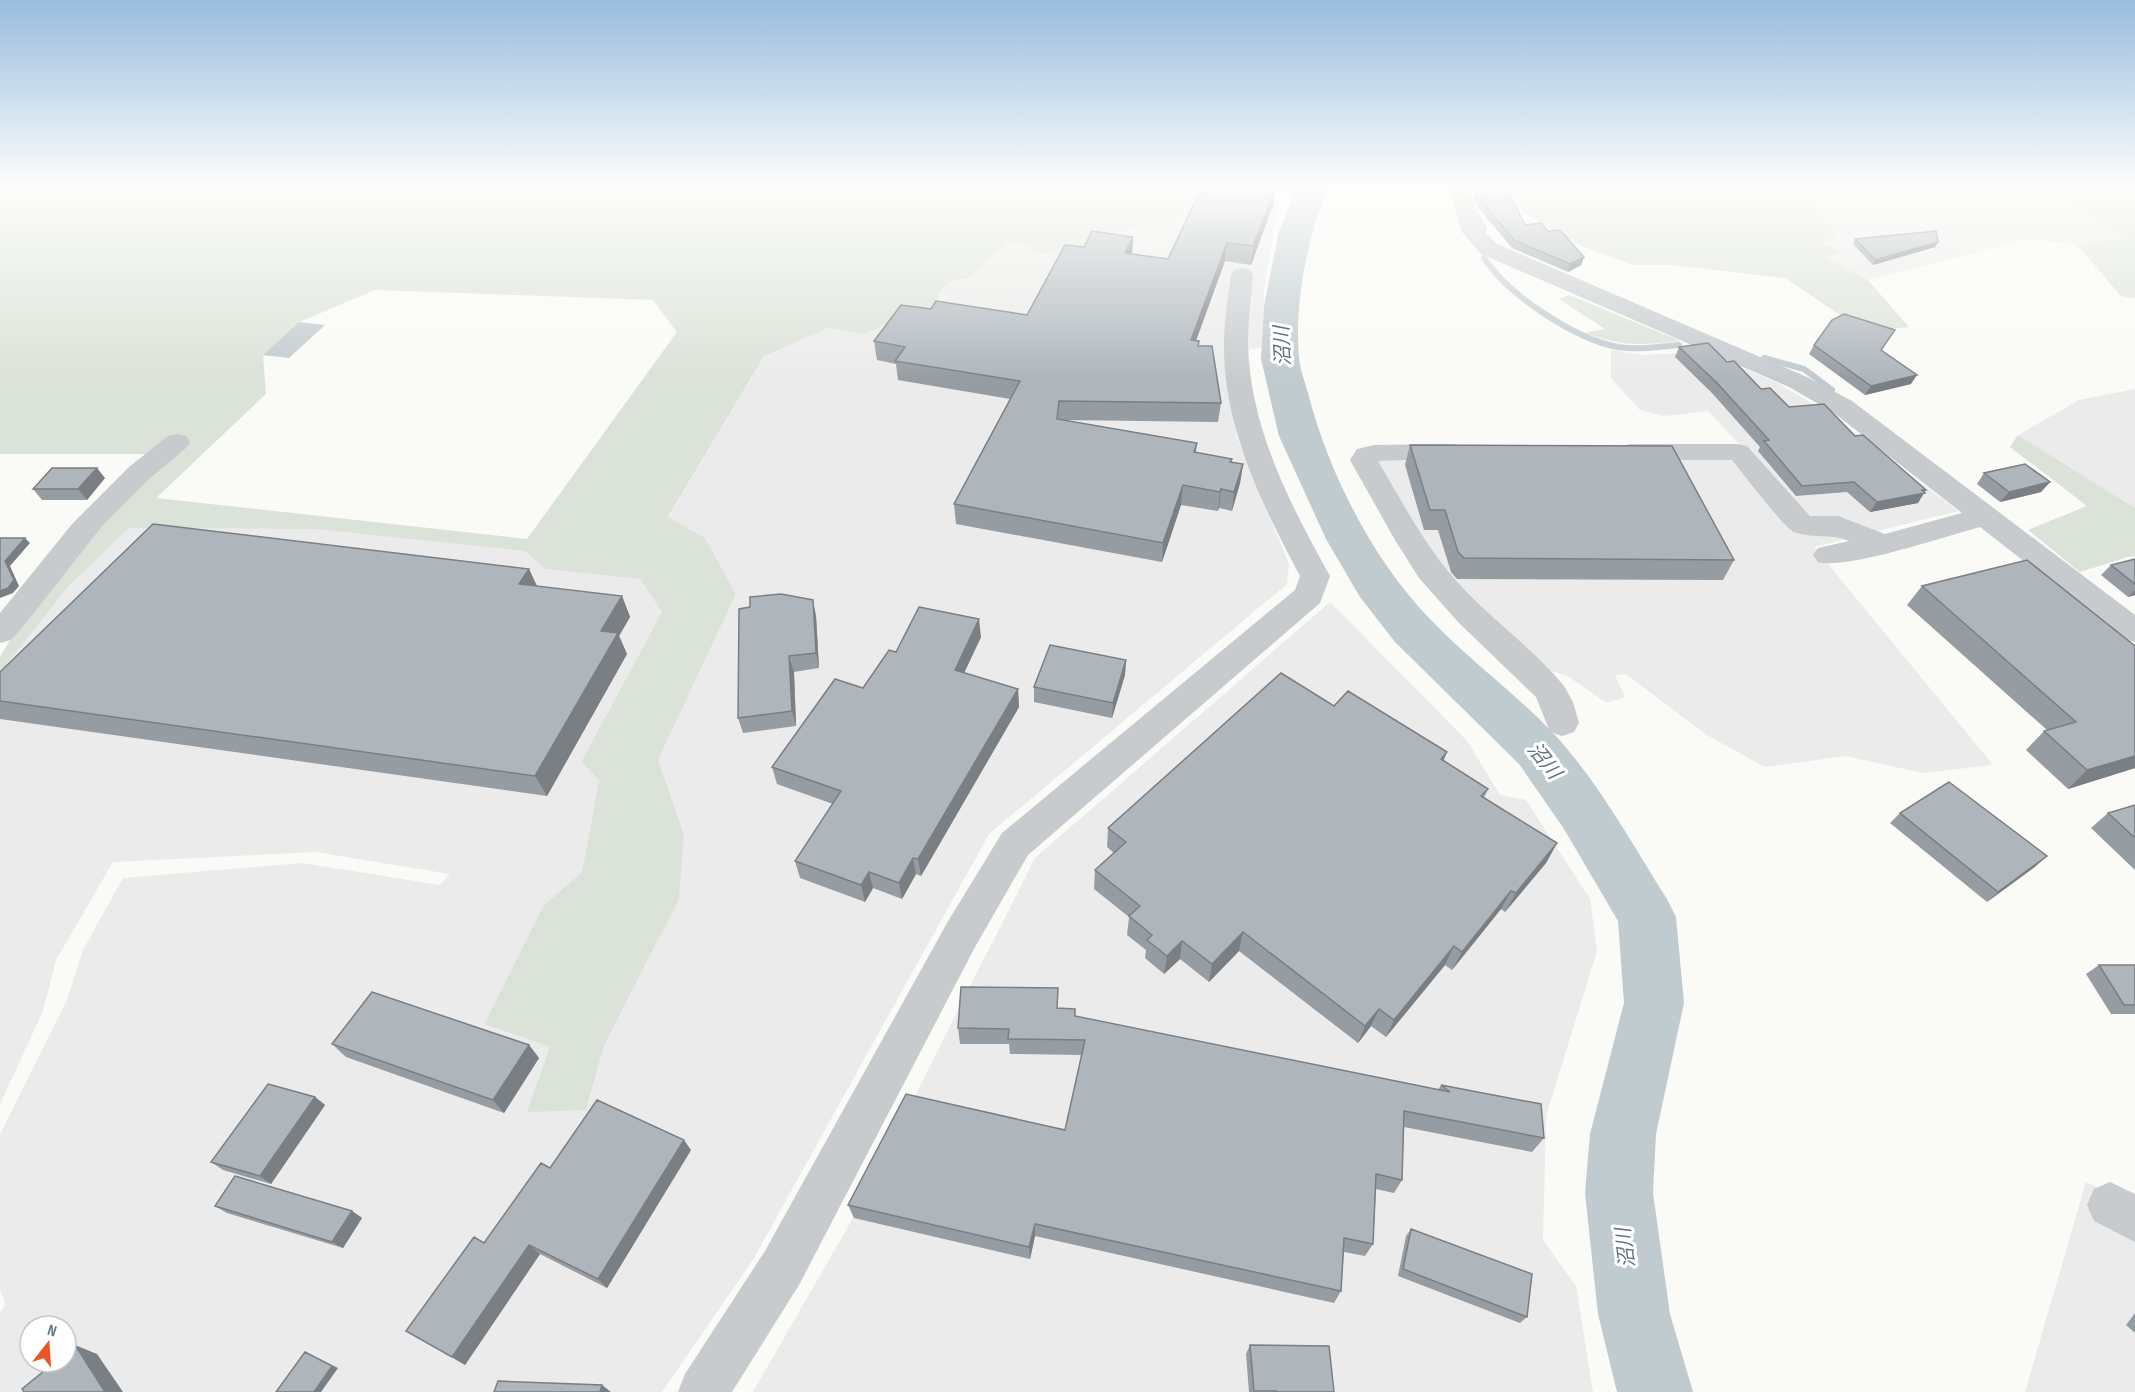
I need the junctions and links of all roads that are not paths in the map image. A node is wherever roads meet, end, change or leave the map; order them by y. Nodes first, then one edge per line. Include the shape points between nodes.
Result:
1 (1491, 250) edge
2 (1242, 275) dead end
3 (177, 442) dead end
4 (1476, 452) edge
5 (1601, 452) edge
6 (1986, 516) junction
7 (1883, 544) junction
8 (1828, 555) dead end
9 (4, 628) edge
10 (2135, 631) edge
11 (1562, 723) dead end
12 (703, 1392) edge

1 - 6 street via 1798,382 1843,407
2 - 12 street via 1236,344 1242,396 1277,508 1315,576 1309,596 1015,844 961,935 782,1268
3 - 9 street via 145,465 96,516
4 - 11 street via 1374,453 1367,454 1364,460 1441,584 1547,686 1560,709
5 - 7 street via 1737,452 1801,524 1838,525
6 - 7 street
6 - 10 street
7 - 8 street

